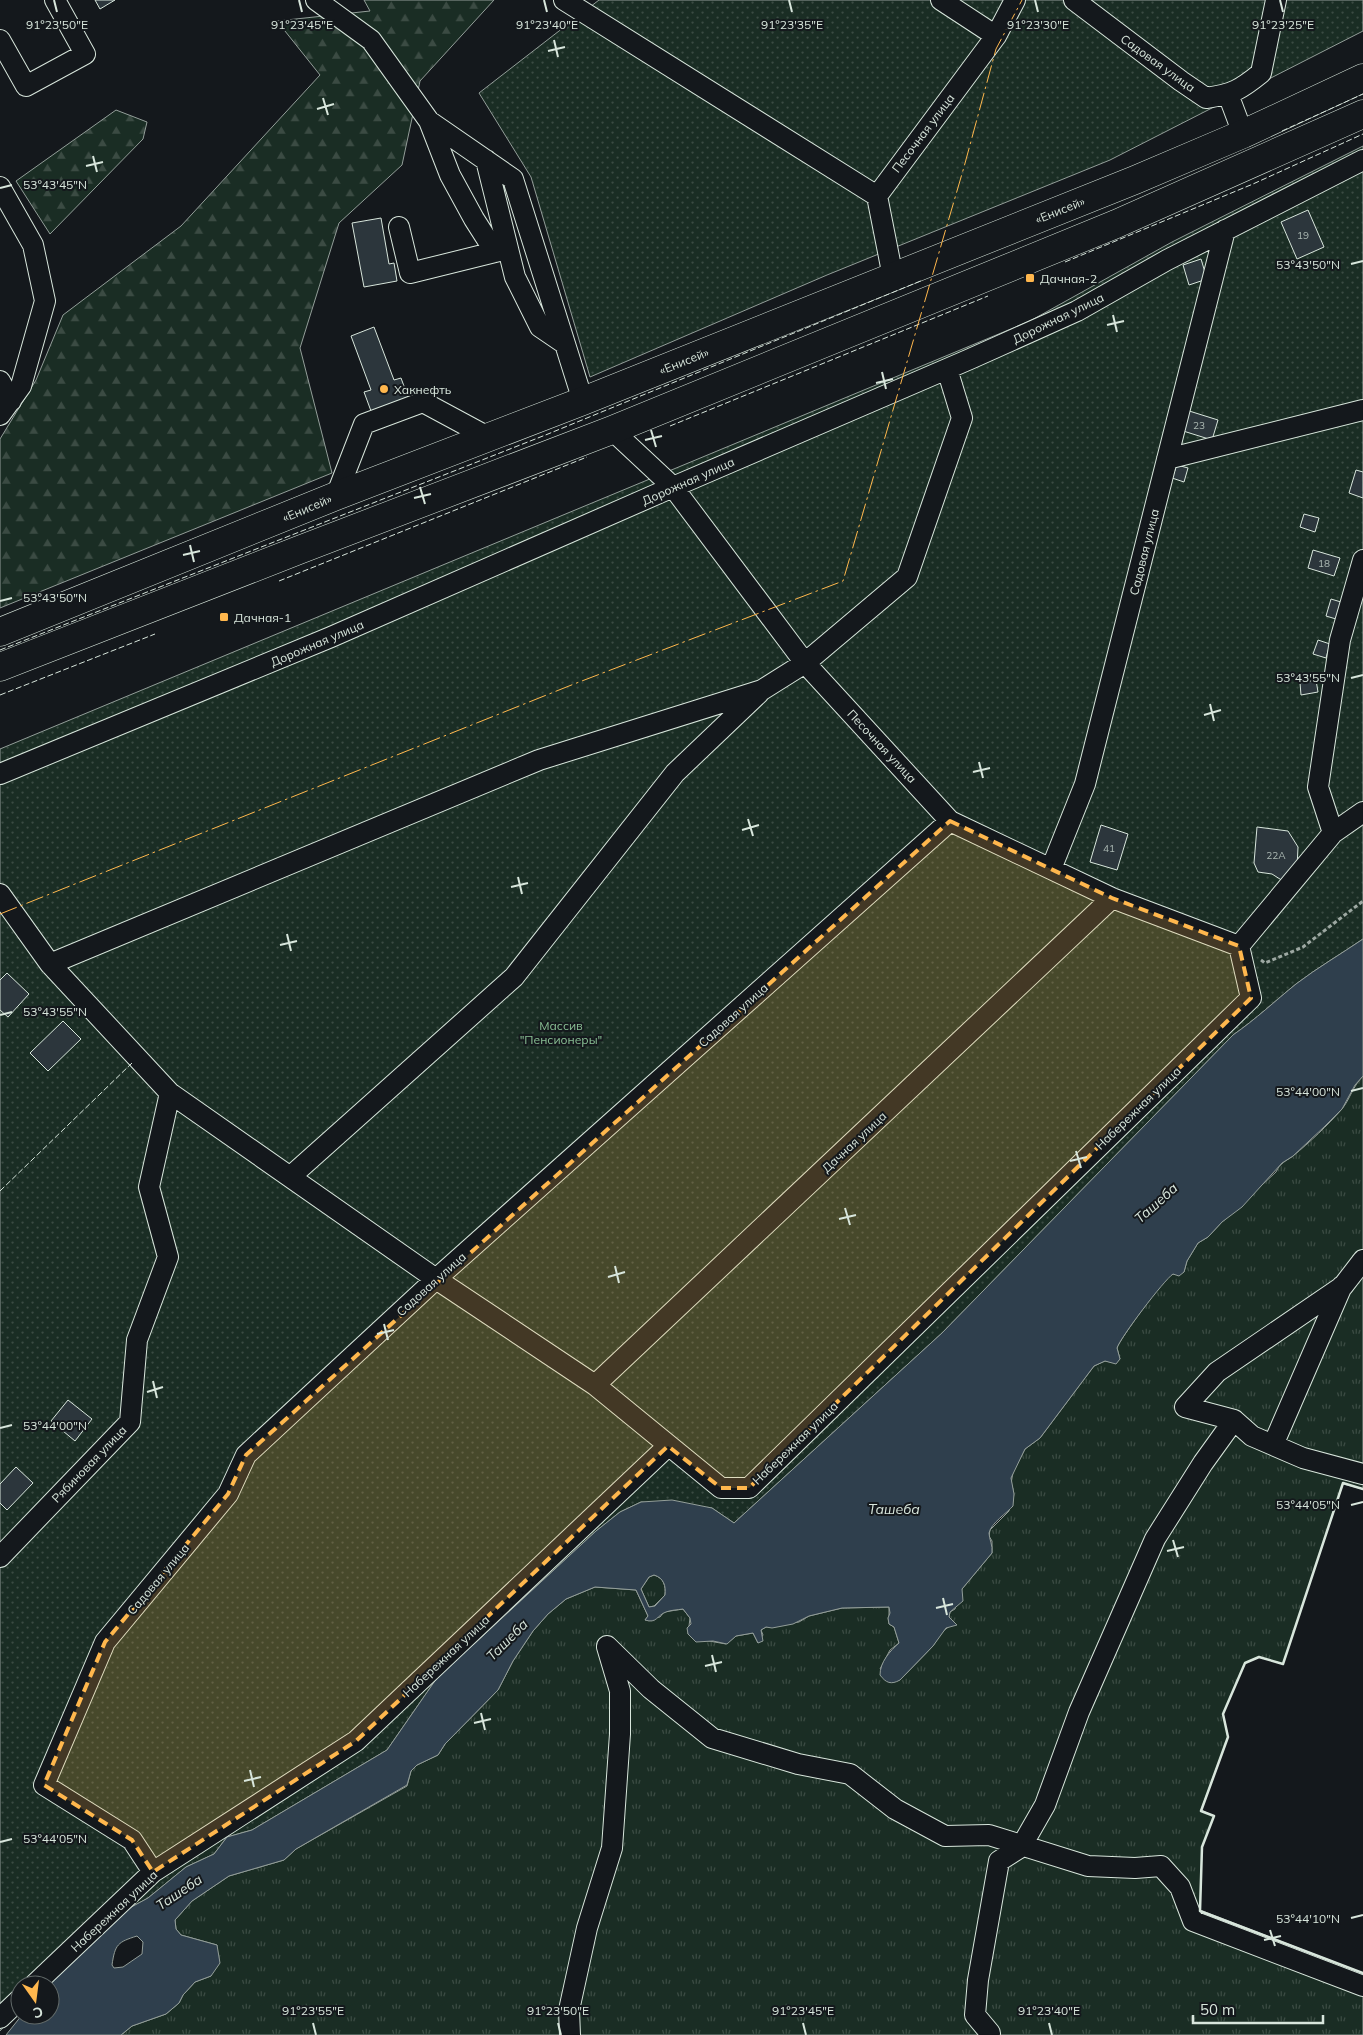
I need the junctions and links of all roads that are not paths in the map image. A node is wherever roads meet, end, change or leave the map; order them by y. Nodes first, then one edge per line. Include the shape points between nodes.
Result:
1 (55, 0) edge
2 (316, 0) edge
3 (564, 0) edge
4 (941, 0) edge
5 (1015, 0) edge
6 (1074, 0) edge
7 (1276, 0) edge
8 (996, 36) junction
9 (0, 40) edge
10 (1363, 78) edge
11 (1228, 94) junction
12 (1363, 114) edge
13 (429, 121) junction
14 (1243, 134) junction
15 (486, 160) junction
16 (1363, 160) edge
17 (0, 187) edge
18 (876, 196) junction
19 (399, 227) dead end
20 (1225, 230) junction
21 (501, 251) junction
22 (893, 277) junction
23 (565, 344) junction
24 (947, 369) junction
25 (0, 381) edge
26 (583, 401) junction
27 (6, 408) edge
28 (1363, 410) edge
29 (612, 430) junction
30 (488, 437) junction
31 (1167, 459) junction
32 (673, 487) junction
33 (336, 496) junction
34 (1363, 560) edge
35 (0, 632) edge
36 (805, 663) junction
37 (0, 668) edge
38 (762, 690) junction
39 (0, 774) edge
40 (1363, 812) edge
41 (950, 821) junction
42 (1333, 833) junction
43 (1051, 869) junction
44 (0, 894) edge
45 (1112, 898) junction
46 (1239, 946) junction
47 (50, 964) junction
48 (170, 1093) junction
49 (290, 1177) junction
50 (1363, 1260) edge
51 (436, 1279) junction
52 (1342, 1286) junction
53 (595, 1386) junction
54 (1234, 1420) junction
55 (1273, 1444) junction
56 (668, 1446) junction
57 (1363, 1474) edge
58 (0, 1557) edge
59 (1021, 1847) junction
60 (153, 1872) junction
61 (45, 1975) edge
62 (1363, 1986) edge
63 (10, 2008) edge
64 (0, 2018) edge
65 (990, 2033) dead end
66 (570, 2035) edge

1 - 9 street via 85,54 26,86
2 - 13 street via 371,40
3 - 18 street
4 - 8 street
5 - 8 street, Песочная улица
6 - 11 street, Садовая улица via 1206,98
7 - 11 street, Садовая улица via 1261,73
8 - 18 street, Песочная улица
10 - 14 highway, «Енисей»
11 - 14 street
12 - 29 highway via 1116,224
13 - 15 street
13 - 21 street via 450,175 474,219
14 - 22 highway, «Енисей»
15 - 21 street
15 - 23 street via 513,179
16 - 20 street, Дорожная улица
17 - 27 street via 33,245 45,301 21,386
18 - 22 street
19 - 21 street via 410,273
20 - 24 street, Дорожная улица via 1077,311
20 - 31 street, Садовая улица
21 - 23 street via 540,327
22 - 26 highway, «Енисей»
23 - 26 street
24 - 32 street, Дорожная улица
24 - 36 street via 962,418 908,578
25 - 27 street
26 - 30 highway, «Енисей»
28 - 31 street
29 - 32 street, Песочная улица
29 - 37 highway
30 - 33 highway, «Енисей»
30 - 33 street via 423,402 364,424
31 - 43 street, Садовая улица via 1085,784
32 - 36 street, Песочная улица
32 - 39 street, Дорожная улица via 331,637
33 - 35 highway, «Енисей»
34 - 42 street via 1340,640 1318,787
36 - 38 street
36 - 41 street, Песочная улица
38 - 47 street via 539,760
38 - 49 street via 675,773 514,977
40 - 42 street
41 - 43 street, Песочная улица
41 - 51 street, Садовая улица
42 - 46 street
43 - 45 street, Песочная улица
44 - 47 street
45 - 46 street, Песочная улица
45 - 53 street, Дачная улица
46 - 56 street, Набережная улица via 1251,998 749,1488 722,1488
47 - 48 street
48 - 49 street
48 - 58 street, Рябиновая улица via 149,1187 168,1257 137,1340 130,1422
49 - 51 street
50 - 52 street
51 - 53 street
51 - 60 street, Садовая улица via 246,1455 228,1494 105,1642 44,1785 132,1840
52 - 54 street via 1217,1372 1185,1407
52 - 55 street
53 - 56 street
54 - 55 street via 1252,1436
54 - 59 street via 1155,1539 1079,1712 1045,1805
55 - 57 street via 1303,1458
56 - 60 street, Набережная улица via 356,1740
59 - 62 street via 1088,1866 1160,1866 1180,1888 1193,1921
59 - 65 street via 999,1861 979,1972 974,2015
59 - 66 street via 989,1835 945,1836 895,1810 850,1774 798,1764 712,1738 651,1688 607,1646 620,1692 612,1848 583,1946 569,2010
60 - 61 street, Набережная улица
63 - 64 street

